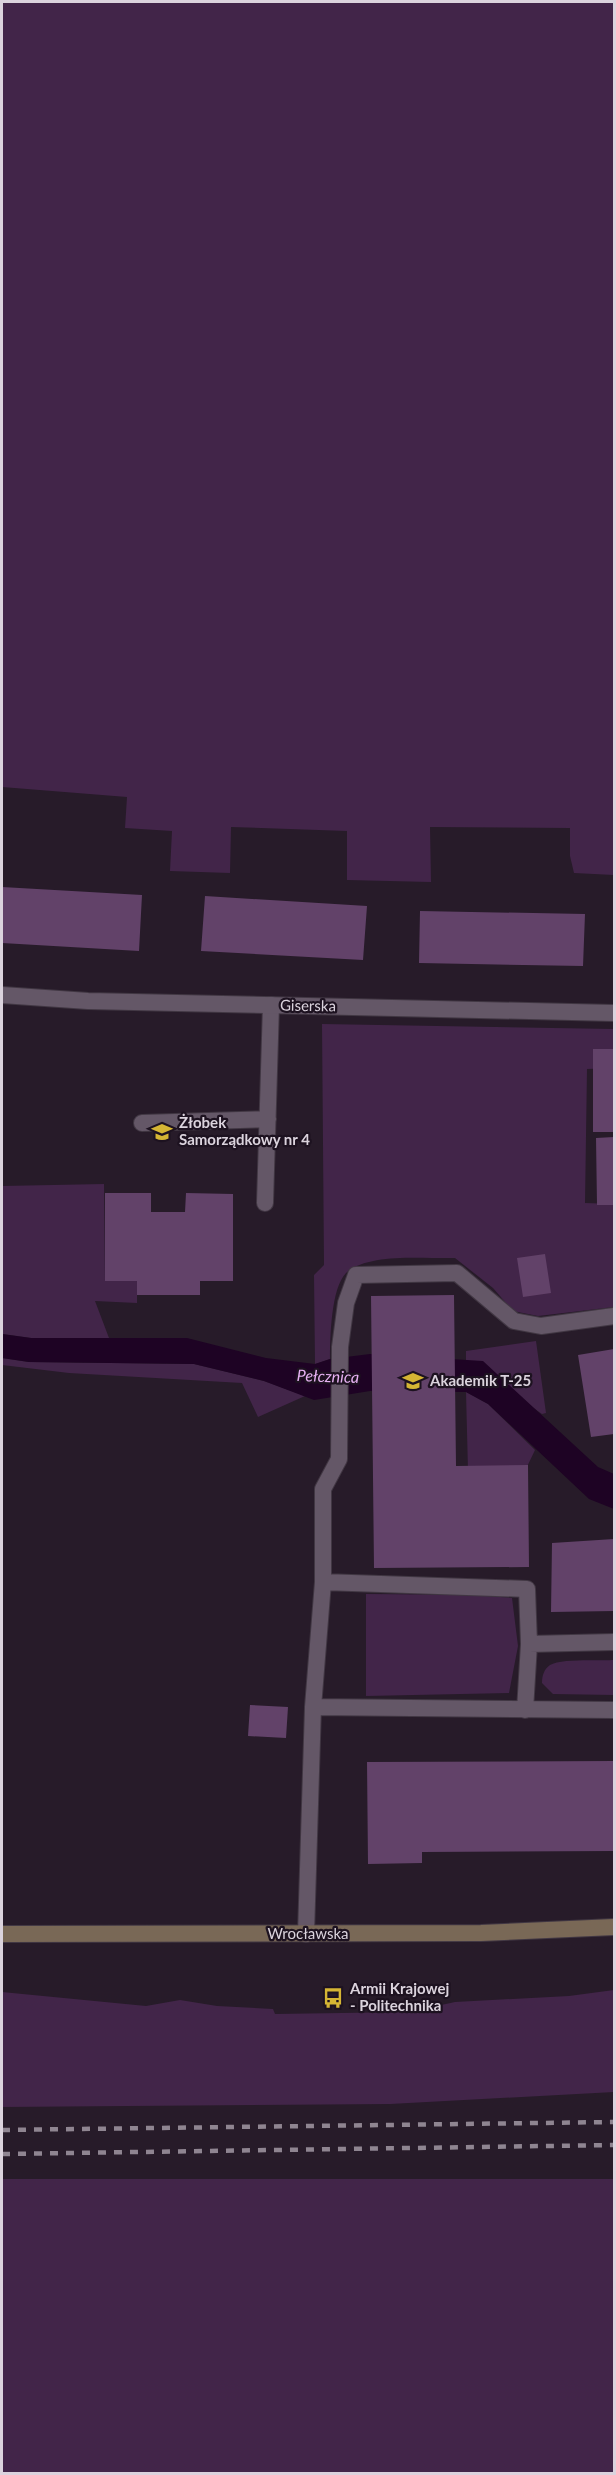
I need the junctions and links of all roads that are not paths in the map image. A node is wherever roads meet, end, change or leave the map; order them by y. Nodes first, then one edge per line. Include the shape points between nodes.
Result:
1 (2, 995) edge
2 (271, 1005) junction
3 (615, 1013) edge
4 (268, 1119) junction
5 (142, 1123) dead end
6 (265, 1203) dead end
7 (615, 1316) edge
8 (323, 1582) junction
9 (615, 1642) edge
10 (529, 1644) junction
11 (313, 1707) junction
12 (525, 1710) junction
13 (615, 1710) edge
14 (615, 1927) edge
15 (2, 1934) edge
16 (306, 1934) junction

1 - 2 street, Giserska
2 - 3 street, Giserska
2 - 4 street
4 - 5 street
4 - 6 street
7 - 8 street via 541,1326 514,1321 457,1273 356,1275 345,1303 340,1347 339,1459 323,1489
8 - 10 street via 527,1589
8 - 11 street
9 - 10 street
10 - 12 street
11 - 12 street
11 - 16 street
12 - 13 street
14 - 16 main road, Wrocławska
15 - 16 main road, Wrocławska

